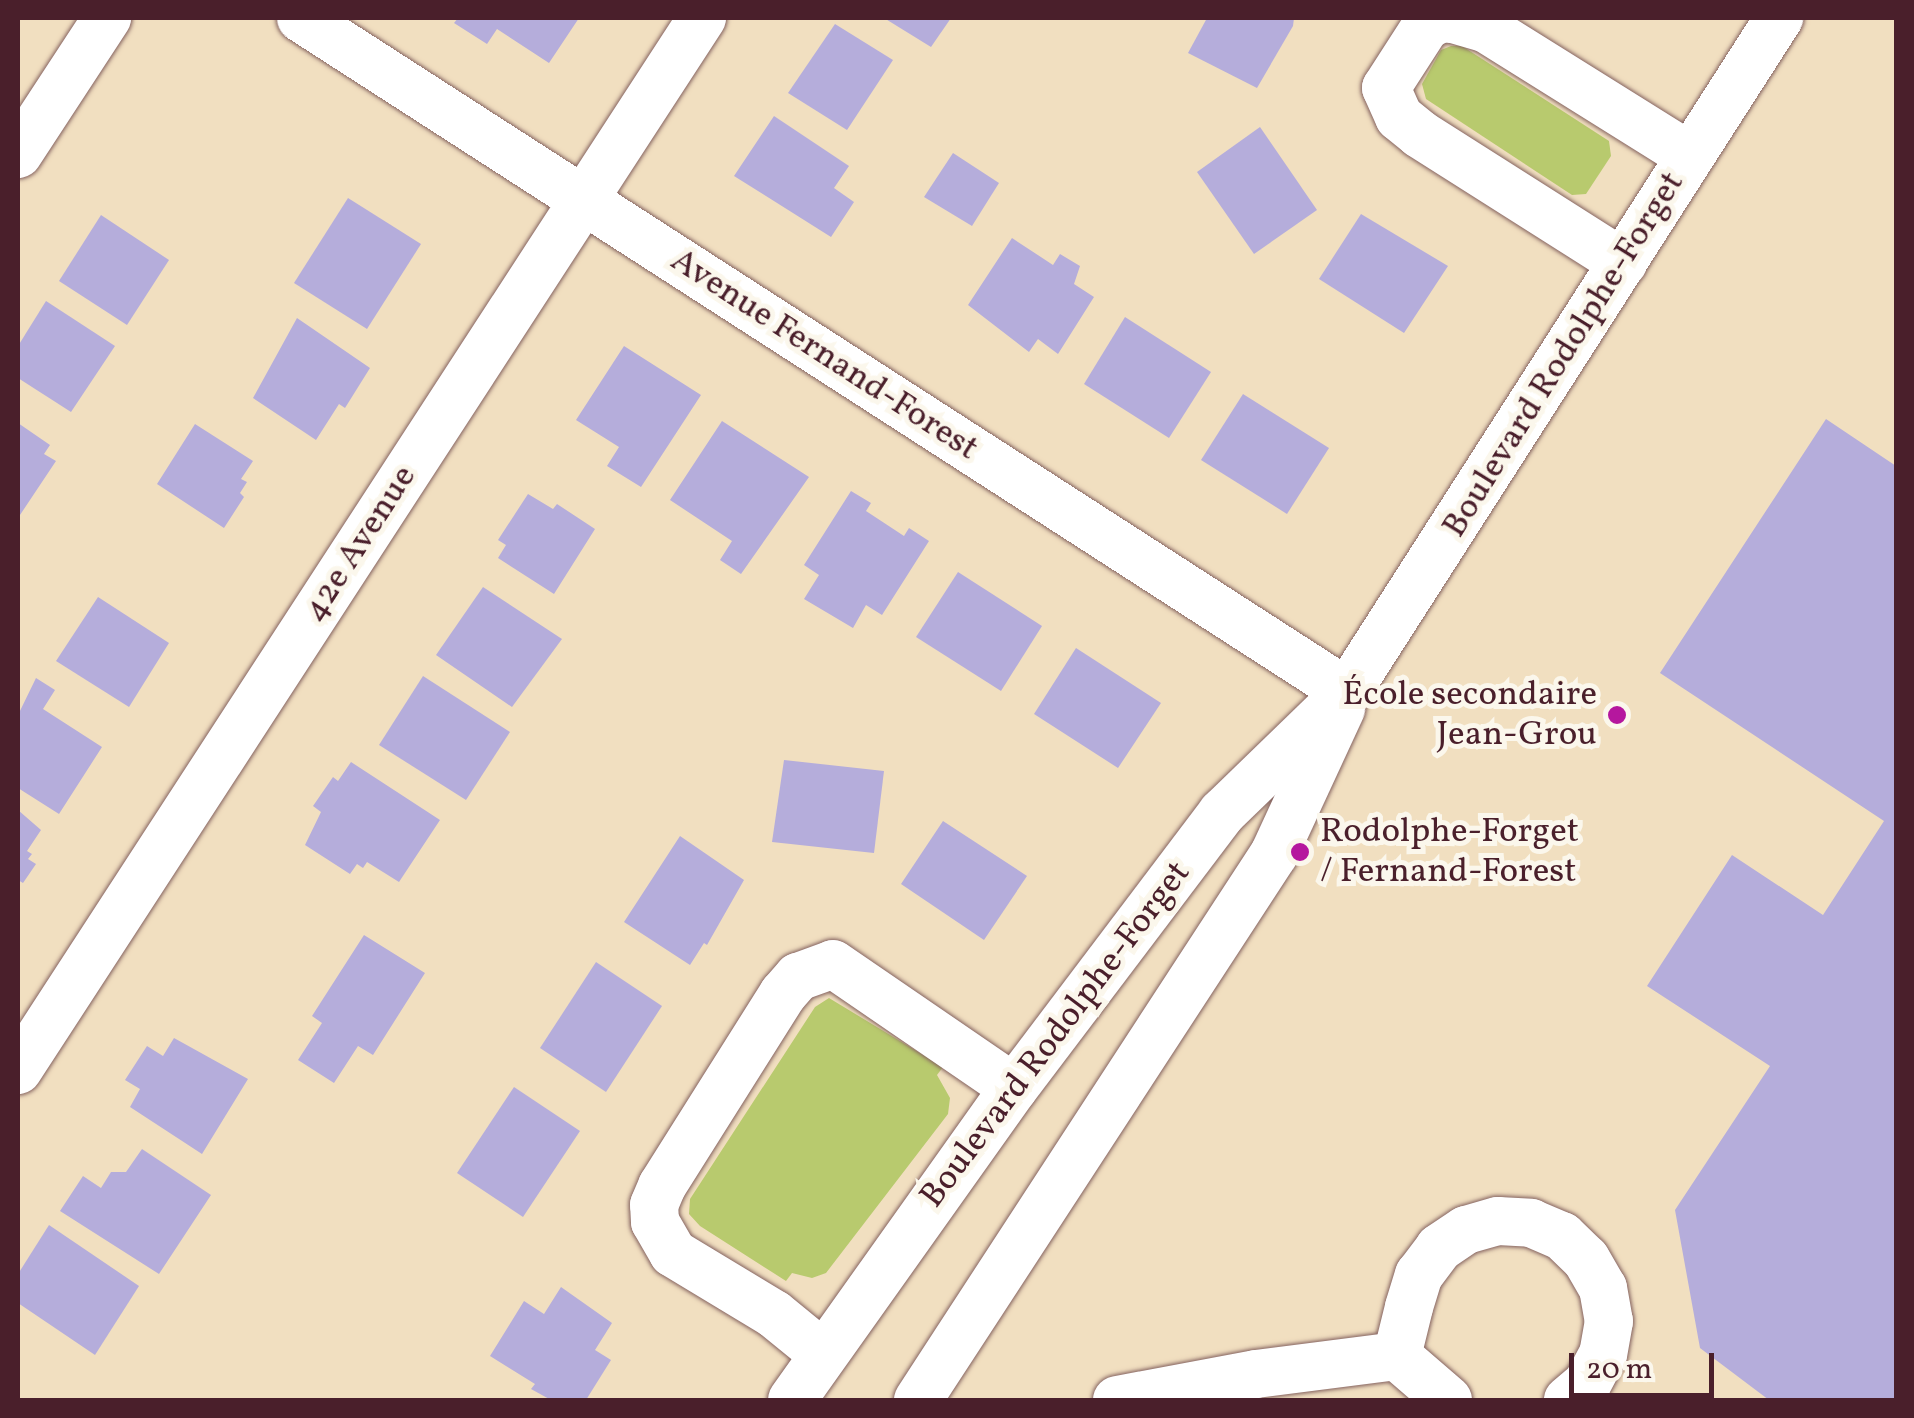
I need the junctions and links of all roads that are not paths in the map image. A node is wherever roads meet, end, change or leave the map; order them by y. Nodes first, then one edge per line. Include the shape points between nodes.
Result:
1 (107, 18) edge
2 (302, 18) edge
3 (702, 18) edge
4 (1779, 18) edge
5 (18, 154) edge
6 (1690, 156) junction
7 (583, 199) junction
8 (1623, 263) junction
9 (1347, 692) junction
10 (18, 1070) edge
11 (1014, 1088) junction
12 (823, 1354) junction
13 (1397, 1356) junction
14 (1272, 1387) edge
15 (792, 1400) edge
16 (918, 1400) edge
17 (1117, 1400) edge
18 (1448, 1400) edge
19 (1568, 1400) edge

1 - 5 street
2 - 7 street, Avenue Fernand-Forest
3 - 7 street, 42e Avenue
4 - 6 street, Boulevard Rodolphe-Forget
6 - 8 street, Boulevard Rodolphe-Forget
6 - 8 street via 1485,28 1453,19 1426,26 1386,88 1399,117 1420,134
7 - 9 street, Avenue Fernand-Forest
7 - 10 street, 42e Avenue
8 - 9 street, Boulevard Rodolphe-Forget
9 - 11 street, Boulevard Rodolphe-Forget via 1222,813
9 - 16 street, Boulevard Rodolphe-Forget via 1274,854
11 - 12 street, Boulevard Rodolphe-Forget
11 - 12 street via 833,964 798,977 783,994 662,1186 655,1222 673,1253 774,1314
12 - 15 street, Boulevard Rodolphe-Forget
13 - 14 street
13 - 18 street
13 - 19 street via 1418,1276 1438,1248 1498,1221 1531,1223 1562,1236 1603,1288 1609,1321 1603,1354 1587,1384
14 - 17 street

